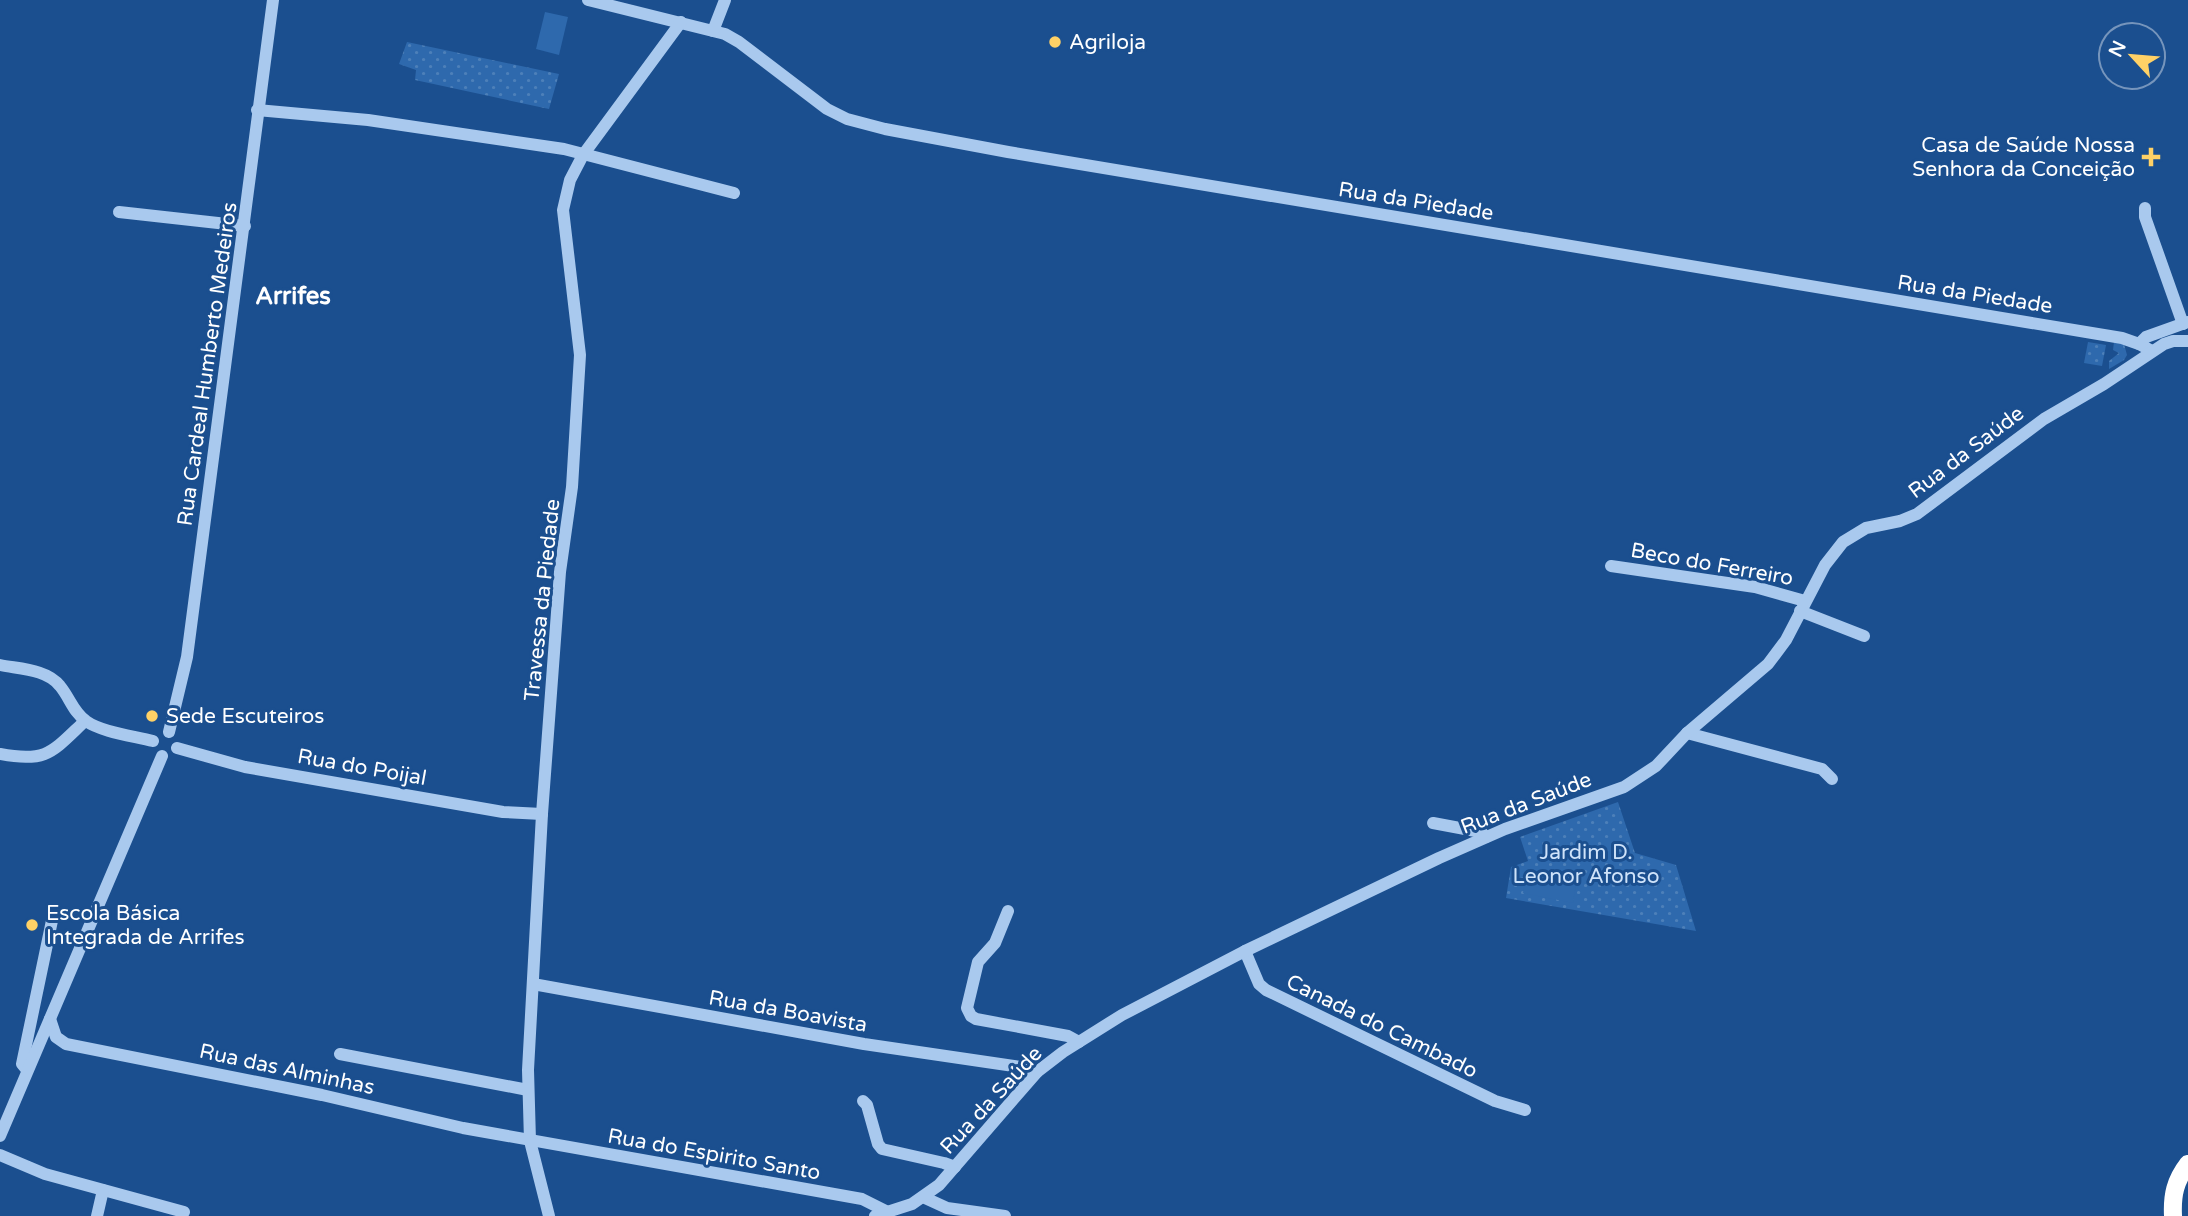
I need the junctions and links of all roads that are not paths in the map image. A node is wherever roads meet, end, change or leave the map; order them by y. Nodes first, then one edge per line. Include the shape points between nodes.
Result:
1 (273, 0) edge
2 (588, 0) edge
3 (725, 0) edge
4 (681, 22) junction
5 (713, 31) junction
6 (257, 110) junction
7 (583, 155) junction
8 (734, 193) dead end
9 (2145, 208) dead end
10 (119, 212) dead end
11 (245, 226) junction
12 (2186, 323) edge
13 (2188, 341) edge
14 (2139, 344) junction
15 (2152, 351) junction
16 (2136, 363) junction
17 (1611, 566) dead end
18 (1803, 606) junction
19 (1864, 636) dead end
20 (0, 665) edge
21 (85, 721) junction
22 (169, 732) junction
23 (1687, 733) junction
24 (153, 741) junction
25 (177, 748) junction
26 (0, 754) edge
27 (162, 755) junction
28 (1832, 779) dead end
29 (542, 814) junction
30 (1433, 823) dead end
31 (1486, 837) junction
32 (1008, 911) dead end
33 (54, 912) dead end
34 (1245, 951) junction
35 (533, 984) junction
36 (50, 1019) junction
37 (34, 1042) junction
38 (1079, 1042) junction
39 (340, 1054) dead end
40 (1037, 1072) junction
41 (528, 1090) junction
42 (863, 1101) dead end
43 (1525, 1110) dead end
44 (0, 1136) edge
45 (530, 1141) junction
46 (0, 1155) edge
47 (2188, 1164) edge
48 (955, 1167) junction
49 (2188, 1183) edge
50 (103, 1189) junction
51 (923, 1198) junction
52 (184, 1212) dead end
53 (888, 1212) junction
54 (97, 1216) edge
55 (549, 1216) edge
56 (875, 1216) edge
57 (1005, 1216) edge
58 (2174, 1216) edge
59 (2183, 1216) edge

1 - 6 street, Rua Cardeal Humberto Medeiros
2 - 4 street, Rua da Piedade
3 - 5 street
4 - 5 street, Rua da Piedade
4 - 7 street, Travessa da Piedade
5 - 14 street, Rua da Piedade via 739,42 827,109 885,129
6 - 7 street via 411,126
6 - 11 street, Rua Cardeal Humberto Medeiros
7 - 8 street
7 - 29 street, Travessa da Piedade via 570,180 563,210 580,355
9 - 12 street
10 - 11 street
11 - 22 street, Rua Cardeal Humberto Medeiros via 187,657
12 - 14 street via 2146,337
13 - 15 street, Rua da Saúde via 2173,341
14 - 15 street, Rua da Piedade
14 - 16 street
15 - 16 street, Rua da Saúde
16 - 18 street, Rua da Saúde via 2044,419 1917,514 1849,537 1832,555
17 - 18 street, Beco do Ferreiro via 1755,587
18 - 19 street, Beco do Ferreiro
18 - 23 street, Rua da Saúde via 1768,664
20 - 21 street via 34,671 55,681
21 - 24 street
21 - 26 street via 47,754 26,759
22 - 24 street via 159,733
22 - 25 street via 176,738
23 - 28 street via 1822,769
23 - 31 street, Rua da Saúde via 1656,766 1624,786
24 - 27 street
25 - 27 street
25 - 29 street, Rua do Poijal via 245,767 503,813
27 - 36 street
29 - 35 street, Travessa da Piedade
30 - 31 street via 1481,832
31 - 34 street, Rua da Saúde
32 - 38 street via 995,943 978,962 968,1013 976,1019
33 - 37 street
34 - 38 street, Rua da Saúde
34 - 43 street, Canada do Cambado via 1259,984 1270,993 1495,1101
35 - 40 street, Rua da Boavista
35 - 41 street, Travessa da Piedade
36 - 37 street
36 - 45 street, Rua das Alminhas via 56,1037 66,1044
37 - 44 street
38 - 40 street, Rua da Saúde
39 - 41 street
40 - 48 street, Rua da Saúde
41 - 45 street, Travessa da Piedade
42 - 48 street via 882,1149
45 - 53 street, Rua do Espirito Santo via 862,1199
45 - 55 street, Travessa da Piedade
46 - 50 street via 45,1174
47 - 58 highway via 2173,1193
48 - 51 street, Rua da Saúde
49 - 59 highway
50 - 52 street
50 - 54 street
51 - 53 street, Rua da Saúde
51 - 57 street via 947,1208
53 - 56 street, Rua da Saúde

